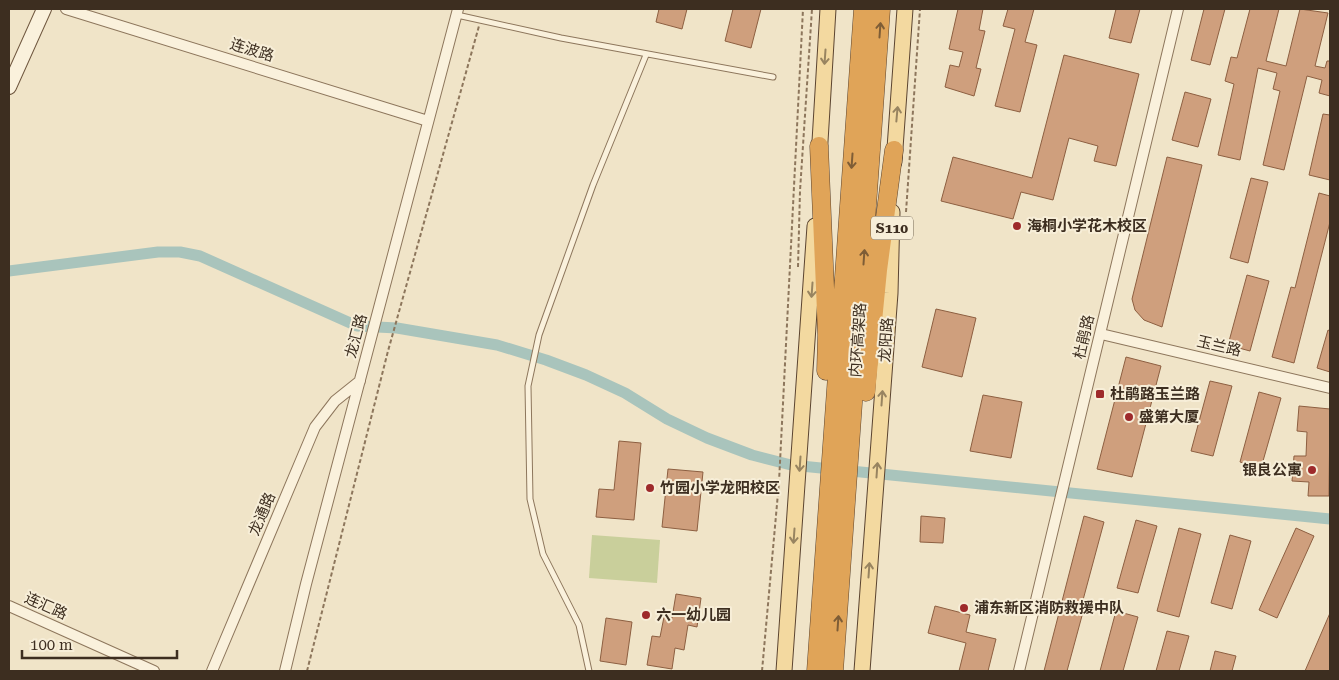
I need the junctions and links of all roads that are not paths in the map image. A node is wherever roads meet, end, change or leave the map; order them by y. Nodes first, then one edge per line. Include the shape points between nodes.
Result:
1 (44, 9) edge
2 (66, 9) edge
3 (828, 9) edge
4 (863, 9) edge
5 (881, 9) edge
6 (905, 9) edge
7 (1178, 9) edge
8 (457, 12) edge
9 (646, 55) junction
10 (773, 77) dead end
11 (9, 87) edge
12 (428, 121) junction
13 (819, 146) junction
14 (894, 150) junction
15 (1100, 334) junction
16 (360, 381) junction
17 (1330, 388) edge
18 (827, 443) junction
19 (855, 445) junction
20 (9, 606) edge
21 (154, 671) edge
22 (212, 671) edge
23 (285, 671) edge
24 (588, 671) edge
25 (784, 671) edge
26 (816, 671) edge
27 (834, 671) edge
28 (862, 671) edge
29 (1019, 671) edge

1 - 11 street
2 - 12 street, 连波路
3 -> 13 main road
4 -> 18 highway, 内环高架路
19 -> 5 highway, 内环高架路
14 -> 6 main road, 龙阳路 / S110
7 - 15 street, 杜鹃路
8 - 9 lane
8 - 12 street, 龙汇路
9 - 10 lane
9 - 24 lane via 593,185 539,335 528,386 530,499 543,554 579,625
12 - 16 street, 龙汇路
13 - 18 highway via 827,345
13 -> 25 main road
14 - 19 highway
28 -> 14 main road, 龙阳路 / S110 via 891,272
15 - 17 street, 玉兰路
15 - 29 street, 杜鹃路
16 - 22 street, 龙通路 via 335,401 315,427
16 - 23 street, 龙汇路
18 - 26 highway, 内环高架路
27 -> 19 highway, 内环高架路
20 - 21 street, 连汇路

